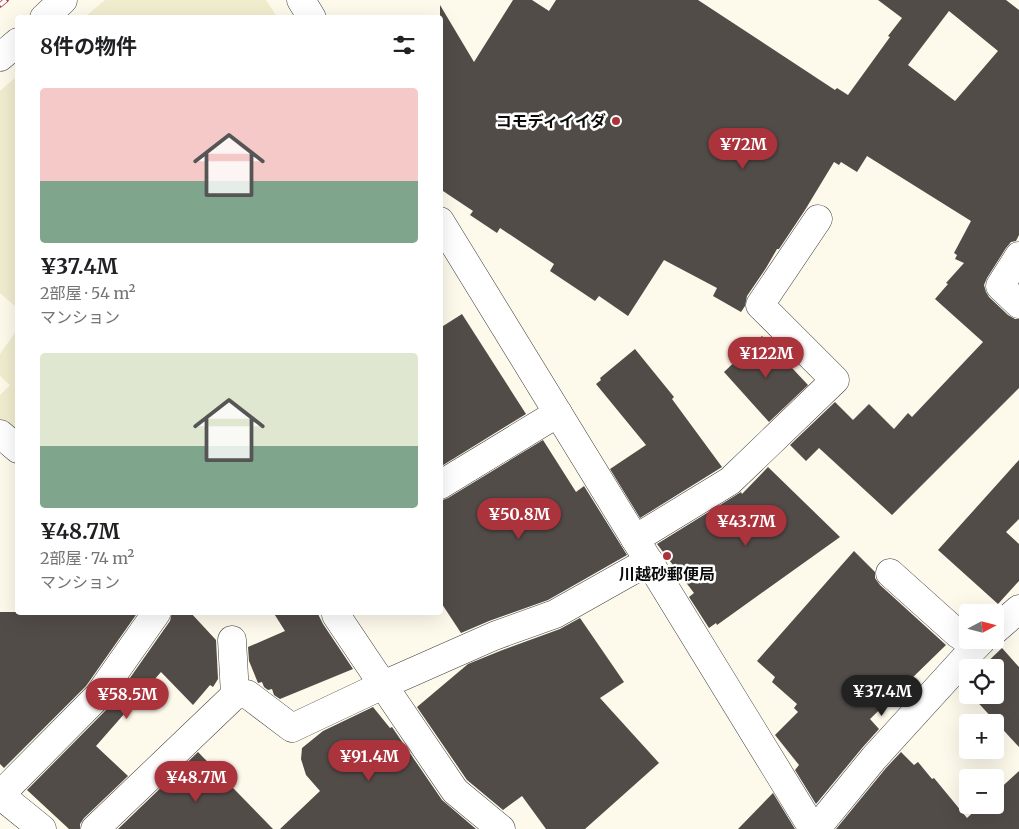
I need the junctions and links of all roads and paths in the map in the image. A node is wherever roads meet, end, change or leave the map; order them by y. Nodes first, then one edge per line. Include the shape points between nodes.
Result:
1 (63, 0) edge
2 (301, 0) edge
3 (47, 15) edge
4 (310, 15) edge
5 (15, 44) edge
6 (0, 57) edge
7 (818, 219) dead end
8 (443, 231) edge
9 (1019, 256) edge
10 (1019, 304) edge
11 (558, 413) junction
12 (0, 434) edge
13 (15, 446) edge
14 (443, 483) edge
15 (642, 550) junction
16 (890, 573) dead end
17 (155, 615) edge
18 (337, 615) edge
19 (959, 634) edge
20 (232, 640) dead end
21 (980, 649) edge
22 (383, 686) junction
23 (235, 695) junction
24 (0, 795) edge
25 (42, 829) edge
26 (95, 829) edge
27 (501, 829) edge
28 (814, 829) edge

1 - 3 street
2 - 4 street
5 - 6 street
7 - 15 street via 760,305 835,380 730,481
8 - 11 street
9 - 10 street via 1000,286
11 - 14 street
11 - 15 street
12 - 13 street
15 - 22 street via 555,614 494,636
15 - 28 street
16 - 19 street
17 - 24 street via 98,696
18 - 22 street
20 - 23 street
21 - 28 street via 874,758
22 - 23 street via 292,728 247,694
22 - 27 street via 455,791
23 - 26 street
24 - 25 street

